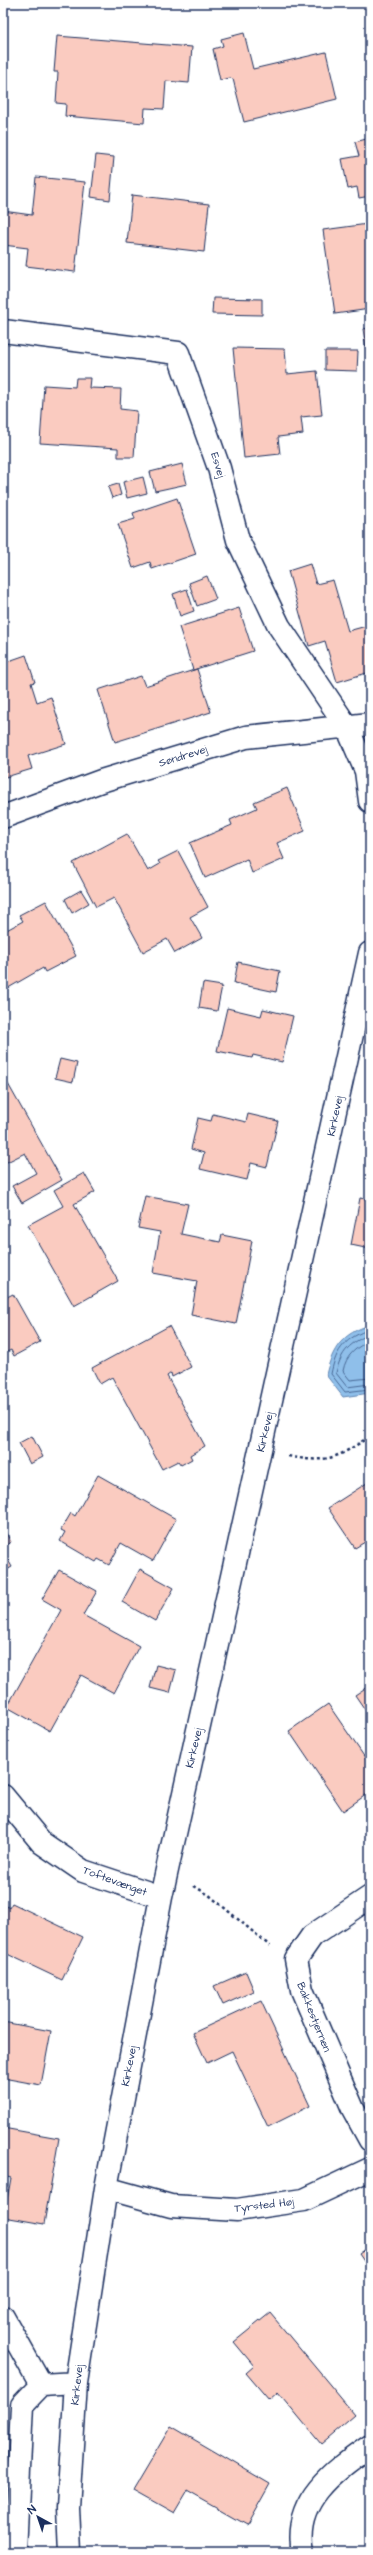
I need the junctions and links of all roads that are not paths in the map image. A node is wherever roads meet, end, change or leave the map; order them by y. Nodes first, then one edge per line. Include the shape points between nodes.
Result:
1 (3, 331) edge
2 (370, 724) edge
3 (347, 727) junction
4 (370, 801) edge
5 (3, 817) edge
6 (370, 953) edge
7 (3, 1796) edge
8 (161, 1897) junction
9 (370, 1897) edge
10 (370, 2140) edge
11 (370, 2169) edge
12 (106, 2188) junction
13 (3, 2318) edge
14 (76, 2383) junction
15 (41, 2384) junction
16 (370, 2446) edge
17 (15, 2552) edge
18 (70, 2552) edge
19 (302, 2552) edge

1 - 3 street, Esvej via 178,353 219,468 238,540 279,626
2 - 3 street, Søndrevej
3 - 4 street via 366,771
3 - 5 street, Søndrevej via 246,737 101,782
6 - 8 street, Kirkevej
7 - 8 street, Toftevænget via 42,1843 83,1871
8 - 12 street, Kirkevej
9 - 10 street, Bakkestjernen via 312,1936 296,1959 302,1990 353,2109
11 - 12 street, Tyrsted Høj via 304,2200 238,2210 171,2206
12 - 14 street, Kirkevej
13 - 15 street
14 - 15 street
14 - 18 street, Kirkevej via 68,2507
15 - 17 street via 22,2405
16 - 19 street via 339,2467 320,2485 301,2529

